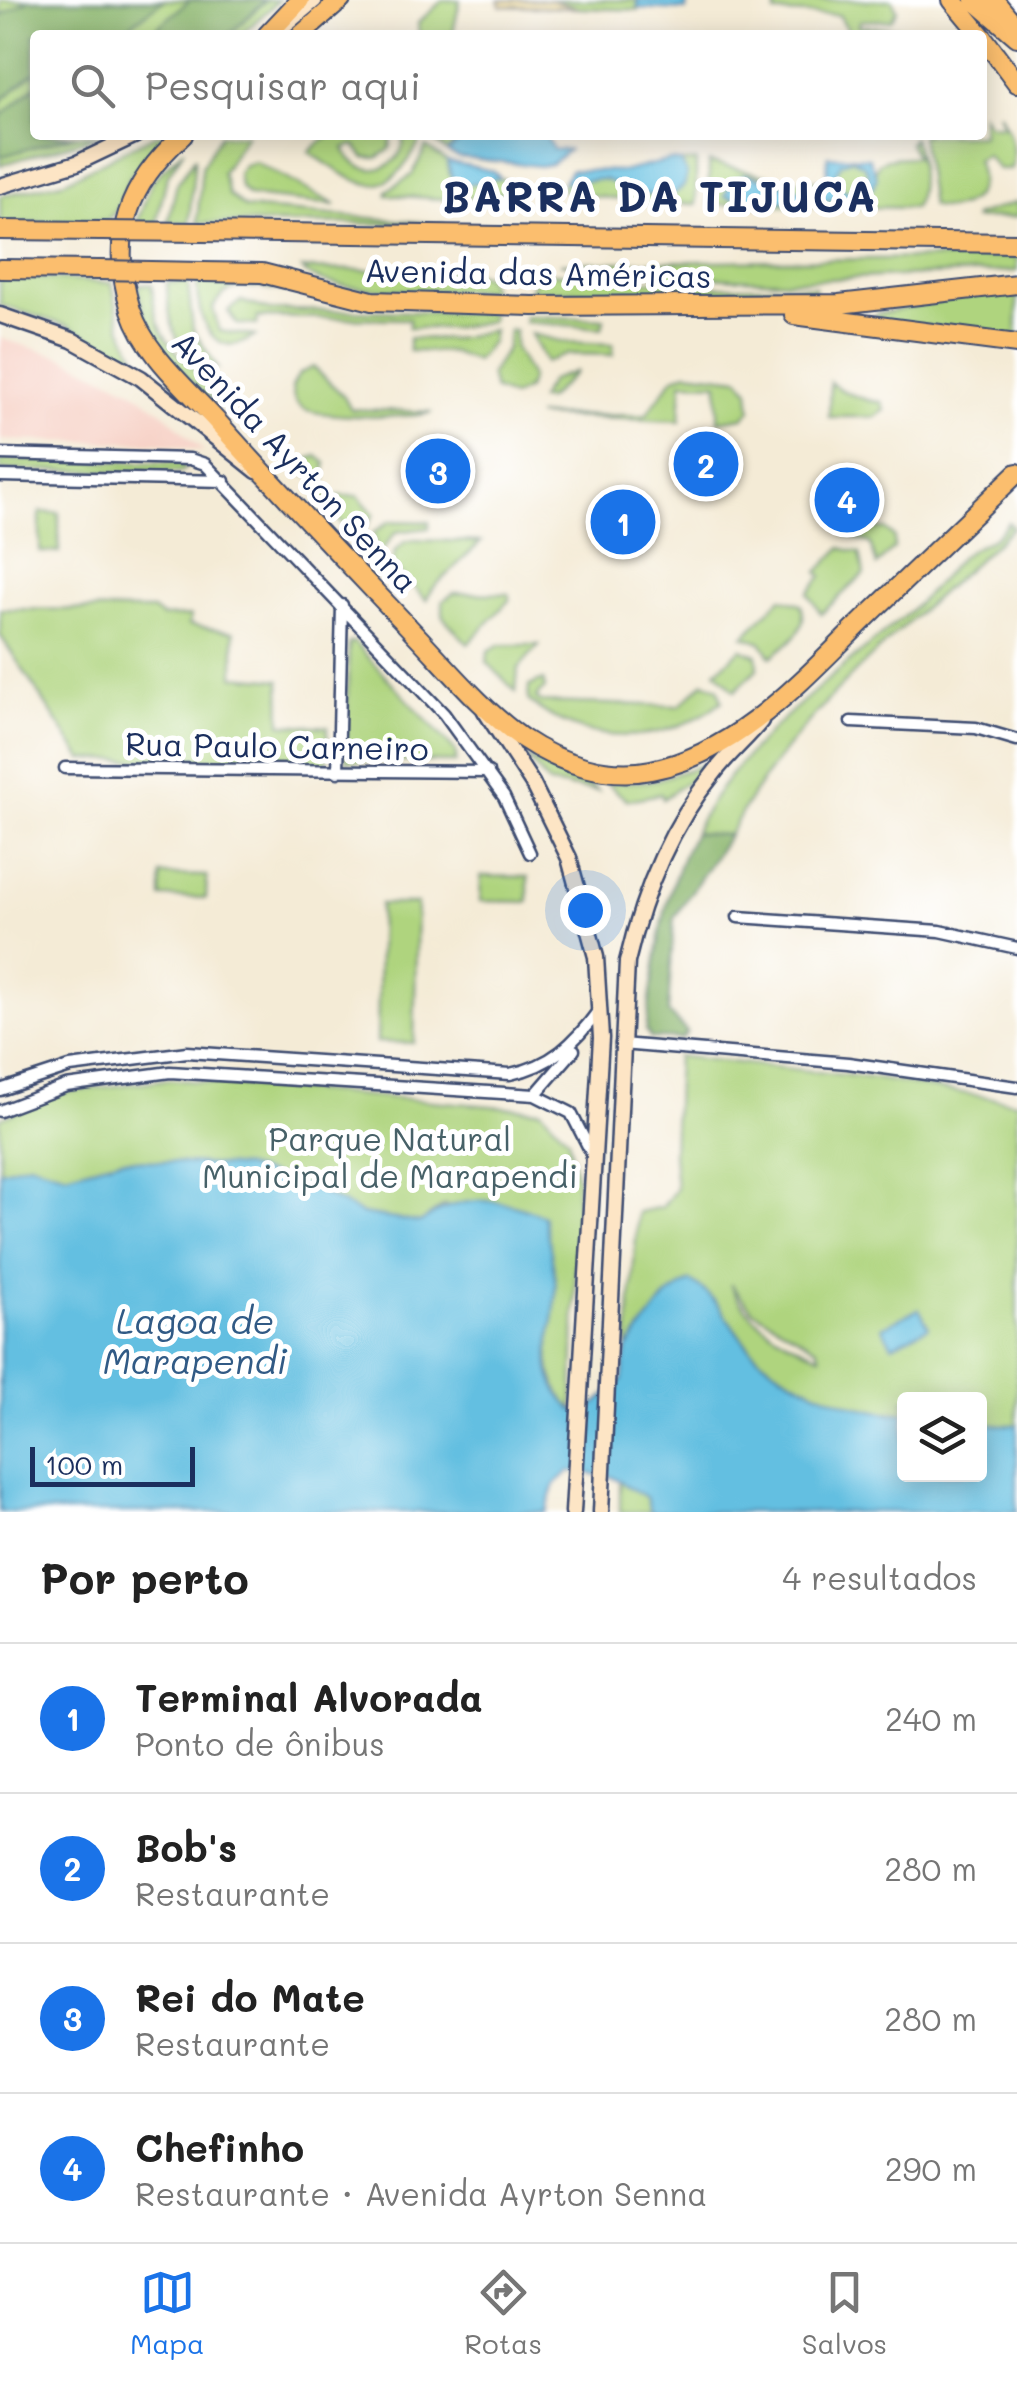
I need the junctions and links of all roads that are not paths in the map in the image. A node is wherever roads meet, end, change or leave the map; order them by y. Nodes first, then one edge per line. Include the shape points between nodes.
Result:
1 (315, 0) edge
2 (341, 0) edge
3 (952, 0) edge
4 (974, 0) edge
5 (994, 0) edge
6 (1009, 0) edge
7 (1017, 6) edge
8 (298, 8) edge
9 (1017, 27) edge
10 (278, 30) edge
11 (307, 30) edge
12 (978, 30) edge
13 (1017, 38) edge
14 (987, 42) edge
15 (1017, 83) edge
16 (125, 140) edge
17 (179, 140) edge
18 (0, 186) edge
19 (0, 230) edge
20 (1017, 244) edge
21 (0, 269) edge
22 (1017, 284) edge
23 (719, 307) junction
24 (0, 315) edge
25 (1017, 344) edge
26 (0, 454) edge
27 (190, 459) junction
28 (262, 473) junction
29 (1017, 473) edge
30 (0, 476) edge
31 (189, 478) junction
32 (226, 481) junction
33 (342, 604) junction
34 (479, 702) junction
35 (773, 704) junction
36 (850, 722) dead end
37 (1017, 740) edge
38 (65, 768) dead end
39 (338, 772) junction
40 (488, 772) junction
41 (530, 853) dead end
42 (738, 918) dead end
43 (1017, 948) edge
44 (600, 1009) junction
45 (581, 1035) junction
46 (621, 1044) junction
47 (1017, 1087) edge
48 (0, 1090) edge
49 (535, 1095) junction
50 (0, 1111) edge
51 (593, 1155) junction
52 (573, 1512) edge
53 (601, 1512) edge

1 - 8 main road
2 - 11 highway
3 - 12 highway
4 - 13 highway
5 - 9 highway
6 - 7 highway
8 - 10 highway
14 - 15 highway
16 - 18 main road
17 - 28 highway, Avenida Ayrton Senna via 148,168 131,201 123,251 127,295 157,357
19 - 20 highway, Avenida das Américas, bridge
21 - 23 highway, Avenida das Américas, bridge via 271,275 372,301
22 - 23 highway, Avenida das Américas via 839,304
23 - 25 highway
24 - 28 main road via 72,340 131,372
26 - 27 street
27 - 31 street
27 - 32 street
28 - 34 highway, Avenida Ayrton Senna
29 - 35 highway, Avenida Ayrton Senna
30 - 31 street
31 - 32 street
32 - 33 street
33 - 39 street
33 - 40 street
34 - 35 highway, Avenida Ayrton Senna via 561,759 626,772 702,754
34 - 44 main road, Avenida Ayrton Senna via 570,858 590,926
35 - 46 main road, Avenida Ayrton Senna via 707,782 655,871 627,962
36 - 37 street via 976,728
38 - 39 street, Rua Paulo Carneiro
39 - 40 street, Rua Paulo Carneiro
40 - 41 street
42 - 43 street via 940,930
44 - 45 street
44 - 51 main road, Avenida Ayrton Senna
45 - 48 street via 543,1066 510,1074 187,1052 70,1067
45 - 49 street
46 - 47 street
46 - 53 main road, Avenida Ayrton Senna
49 - 50 street via 170,1072 66,1086
49 - 51 street via 571,1113
51 - 52 main road, Avenida Ayrton Senna

